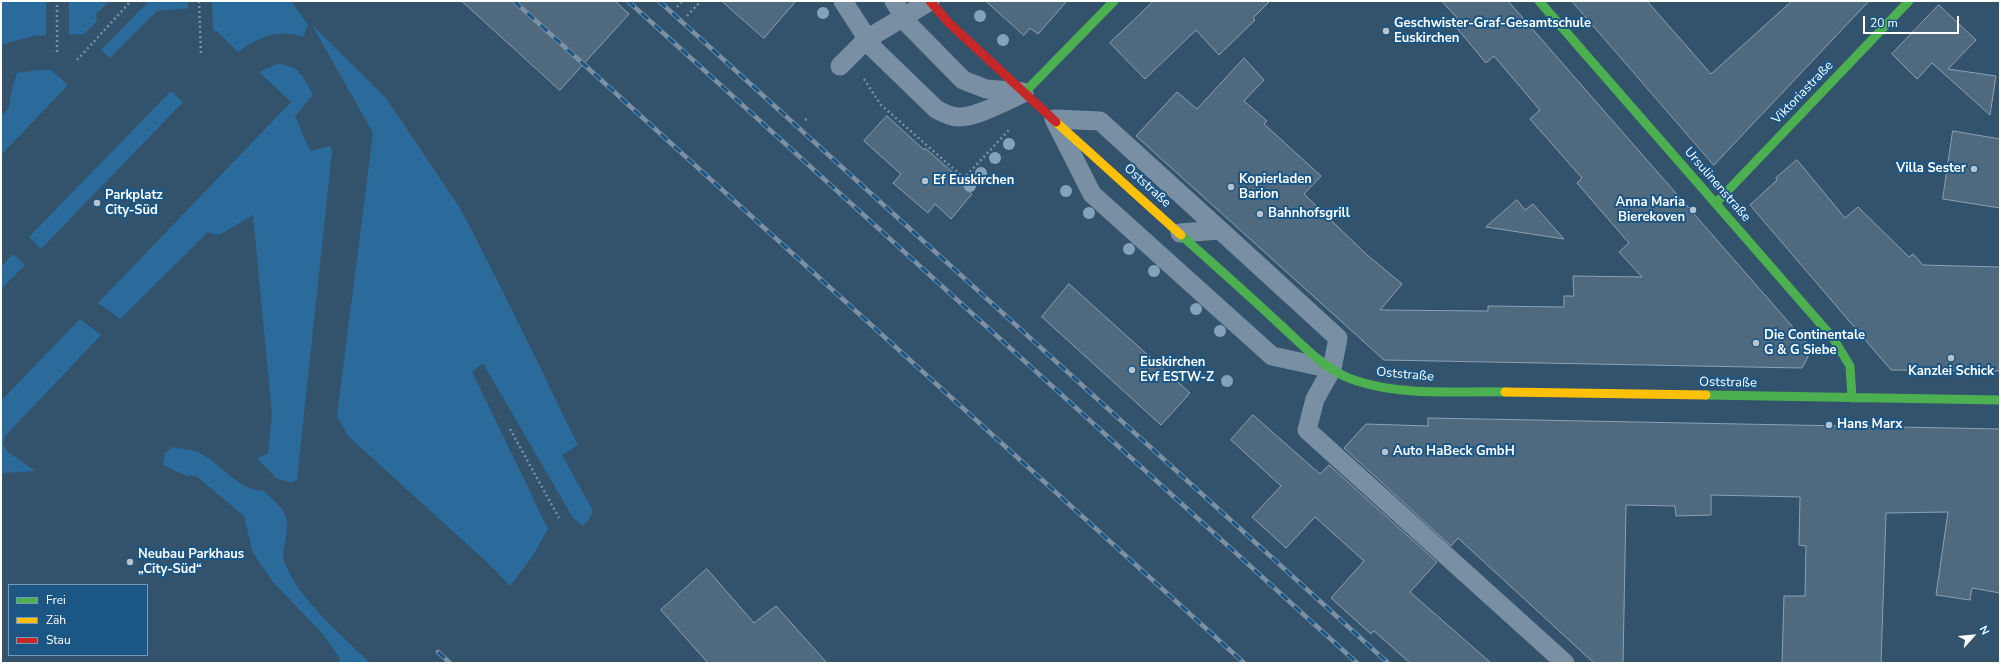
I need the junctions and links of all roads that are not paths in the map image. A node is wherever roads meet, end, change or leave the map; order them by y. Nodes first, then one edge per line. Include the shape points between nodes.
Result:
1 (843, 1) edge
2 (894, 1) edge
3 (930, 1) edge
4 (1114, 1) edge
5 (1539, 1) edge
6 (1909, 1) edge
7 (903, 18) junction
8 (867, 39) junction
9 (840, 66) dead end
10 (1024, 93) junction
11 (1054, 119) junction
12 (1716, 204) junction
13 (1220, 230) junction
14 (1180, 234) junction
15 (1332, 369) junction
16 (1852, 398) junction
17 (2000, 400) edge
18 (1565, 663) edge

1 - 8 lane
2 - 7 lane
3 - 7 lane
3 - 10 street, Oststraße via 949,23
4 - 10 street
5 - 12 street, Ursulinenstraße
6 - 12 street, Viktoriastraße
7 - 8 lane
7 - 10 lane via 963,80 986,89
8 - 9 lane
8 - 10 lane via 892,68 936,109 948,115 960,117 974,114
10 - 11 street, Oststraße
11 - 13 lane via 1100,121
11 - 14 street, Oststraße
11 - 15 lane via 1092,194 1272,356
12 - 16 street, Ursulinenstraße via 1833,338 1850,366
13 - 14 lane
13 - 15 lane via 1338,338
14 - 15 street, Oststraße
15 - 16 street, Oststraße via 1364,384 1423,391
15 - 18 lane via 1315,400 1307,430
16 - 17 street, Oststraße

